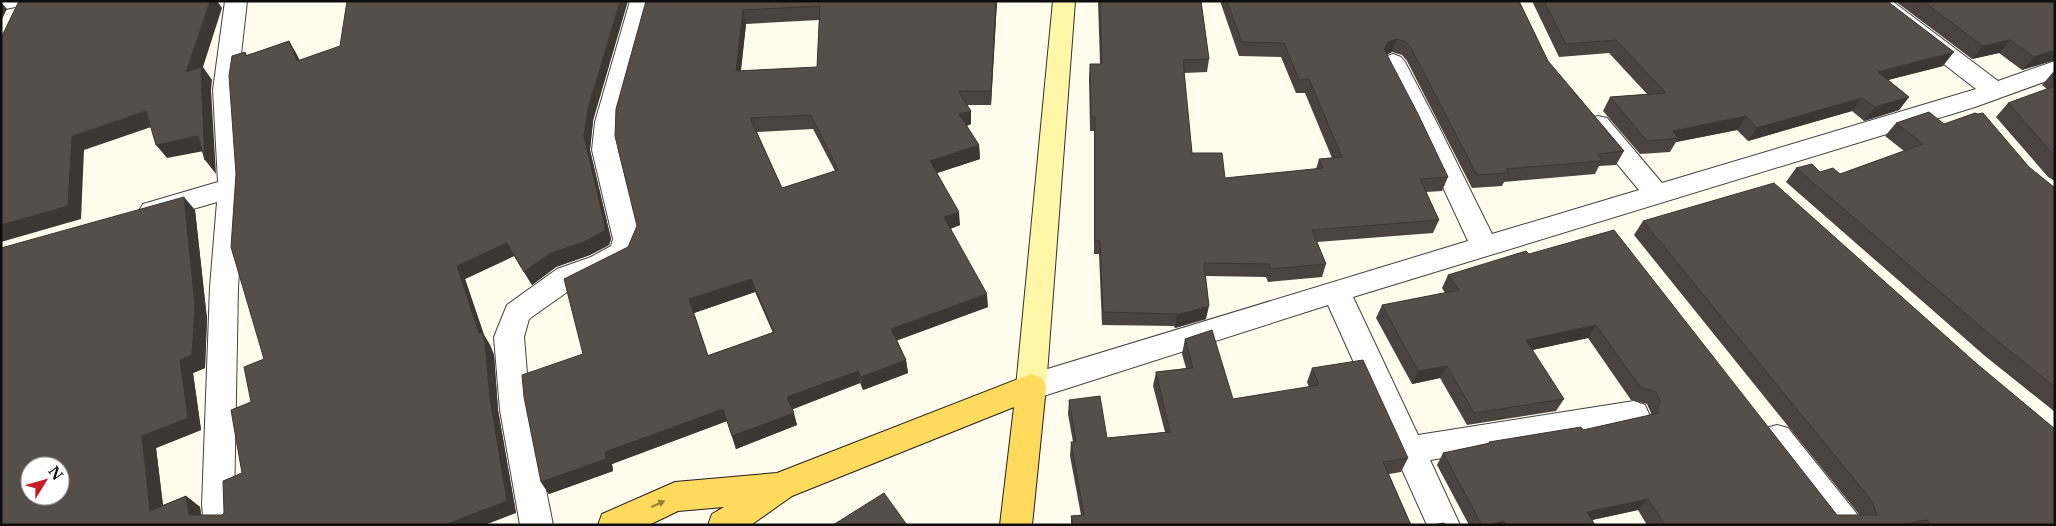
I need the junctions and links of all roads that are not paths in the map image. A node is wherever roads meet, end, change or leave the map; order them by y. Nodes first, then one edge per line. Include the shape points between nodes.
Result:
1 (12, 1) edge
2 (24, 1) edge
3 (236, 1) edge
4 (641, 1) edge
5 (1064, 1) edge
6 (1878, 1) edge
7 (1, 3) edge
8 (13, 25) edge
9 (1393, 62) edge
10 (2055, 69) edge
11 (1994, 90) junction
12 (1966, 101) junction
13 (1582, 105) edge
14 (1984, 121) edge
15 (1749, 166) junction
16 (1771, 185) edge
17 (232, 188) junction
18 (1657, 194) junction
19 (1598, 211) junction
20 (130, 217) edge
21 (1617, 235) edge
22 (1484, 246) junction
23 (1336, 291) junction
24 (1031, 387) junction
25 (1634, 414) dead end
26 (1758, 415) edge
27 (1409, 450) junction
28 (781, 486) junction
29 (220, 525) edge
30 (537, 525) edge
31 (614, 525) edge
32 (724, 525) edge
33 (1016, 525) edge
34 (1444, 525) edge
35 (1845, 525) edge

1 - 7 street
2 - 8 street
3 - 17 street via 225,90
4 - 30 street via 607,122 605,150 627,239 623,252 567,277 517,313 509,337 515,410
5 - 24 main road
6 - 11 street
9 - 22 street via 1428,127
10 - 11 street
11 - 12 street
12 - 14 street
12 - 15 street
13 - 18 street
15 - 16 street
15 - 18 street
17 - 20 street
17 - 29 street via 224,287
18 - 19 street
19 - 21 street
19 - 22 street
22 - 23 street
23 - 24 street
23 - 27 street
24 - 28 main road
24 - 33 main road
25 - 27 street
26 - 35 street
27 - 34 street
31 -> 28 main road via 675,497
28 - 32 main road

